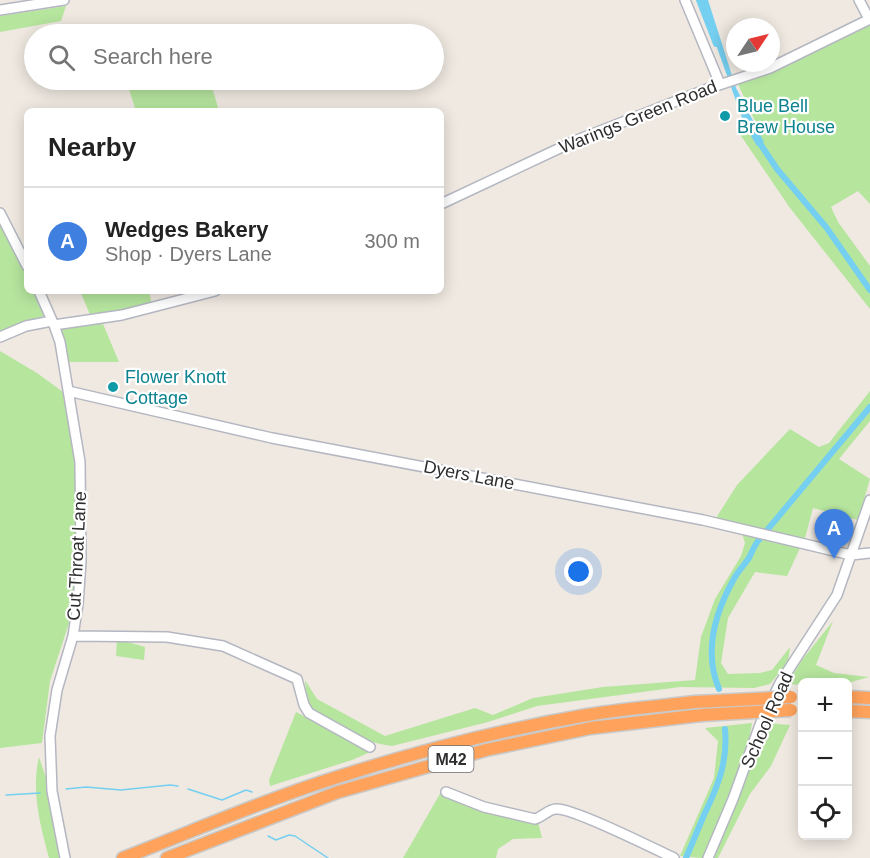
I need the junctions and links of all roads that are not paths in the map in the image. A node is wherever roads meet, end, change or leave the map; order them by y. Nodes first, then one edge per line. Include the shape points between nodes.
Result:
1 (64, 0) edge
2 (685, 0) edge
3 (860, 0) edge
4 (0, 10) edge
5 (870, 19) edge
6 (713, 68) junction
7 (723, 83) junction
8 (707, 89) junction
9 (444, 203) edge
10 (0, 213) edge
11 (24, 260) edge
12 (40, 294) edge
13 (203, 294) edge
14 (53, 323) junction
15 (0, 337) edge
16 (68, 391) junction
17 (870, 500) edge
18 (870, 553) edge
19 (851, 555) junction
20 (73, 636) junction
21 (797, 697) edge
22 (852, 697) edge
23 (870, 698) edge
24 (797, 710) edge
25 (852, 711) edge
26 (870, 712) edge
27 (370, 747) dead end
28 (446, 792) dead end
29 (65, 858) edge
30 (123, 858) edge
31 (166, 858) edge
32 (674, 858) edge
33 (708, 858) edge

1 - 4 street
2 - 6 street
3 - 5 street
5 - 7 street, Warings Green Road via 770,68
6 - 7 street
6 - 8 street
7 - 8 street, Warings Green Road
8 - 9 street, Warings Green Road via 577,140
10 - 11 street
12 - 14 street, Cut Throat Lane
13 - 14 street via 122,315
14 - 15 street via 26,326
14 - 16 street, Cut Throat Lane
16 - 19 street, Dyers Lane via 272,438 703,520
16 - 20 street, Cut Throat Lane via 80,462 81,561
17 - 19 street, School Road
18 - 19 street, Dyers Lane
19 - 33 street, School Road via 837,595 787,671 762,722
20 - 27 street via 167,637 223,646 297,678 309,713
20 - 29 street, Cut Throat Lane via 57,690 50,736 52,791
21 - 30 highway, M42, bridge via 695,702 588,715 503,732 344,775
22 - 23 highway
24 - 31 highway, M42, bridge via 702,715 591,728 486,750 338,792
25 - 26 highway
28 - 32 street via 484,807 535,819 554,809 563,810

